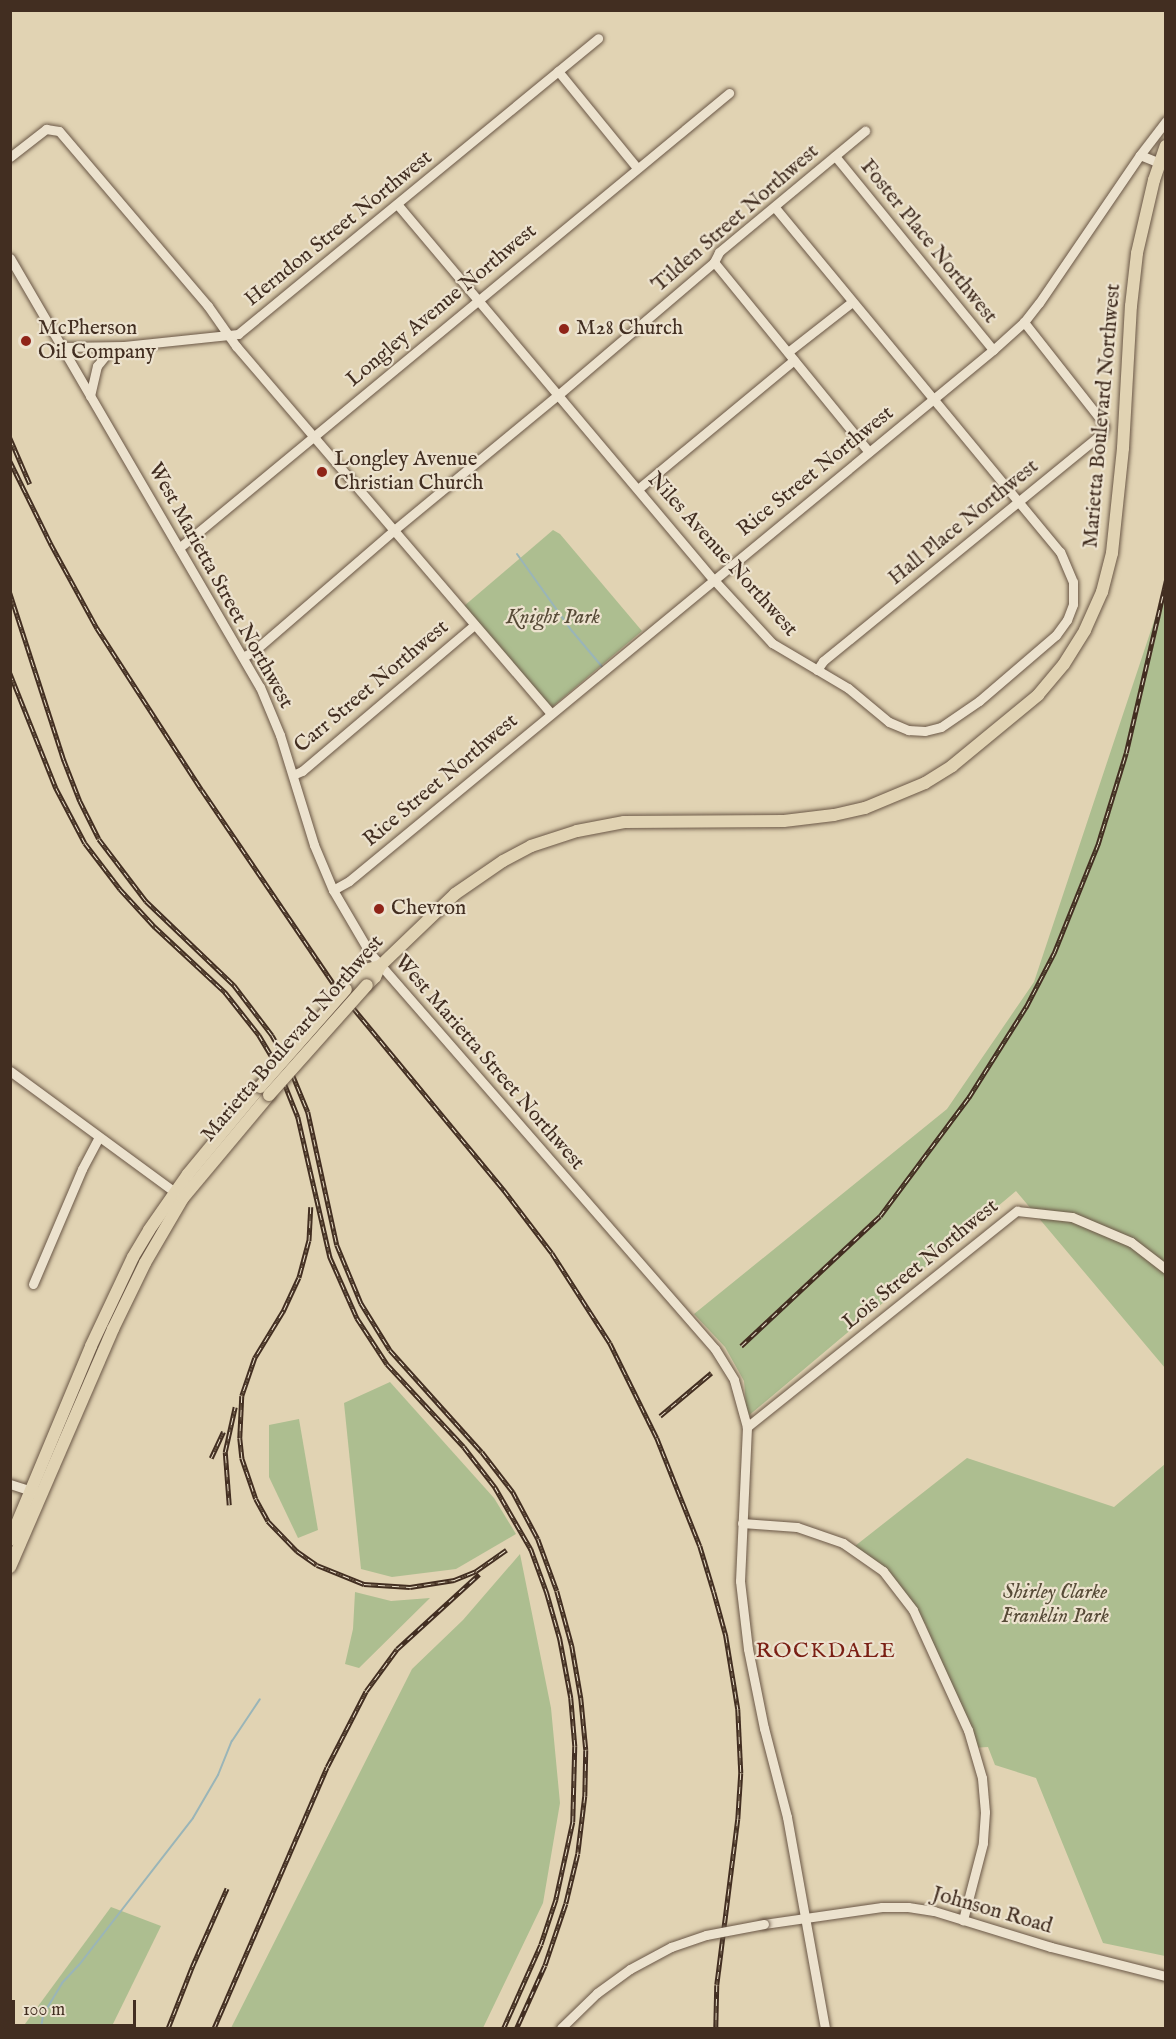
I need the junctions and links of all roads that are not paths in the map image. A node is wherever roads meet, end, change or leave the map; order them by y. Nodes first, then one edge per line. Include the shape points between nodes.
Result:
1 (598, 38) dead end
2 (558, 71) junction
3 (729, 93) dead end
4 (1166, 121) edge
5 (865, 131) dead end
6 (1166, 146) edge
7 (1140, 155) junction
8 (10, 156) edge
9 (835, 156) junction
10 (1160, 163) junction
11 (637, 168) junction
12 (398, 204) junction
13 (775, 207) junction
14 (10, 258) edge
15 (714, 262) junction
16 (477, 299) junction
17 (852, 302) junction
18 (1024, 322) junction
19 (230, 336) junction
20 (124, 346) junction
21 (62, 347) junction
22 (993, 350) junction
23 (788, 352) junction
24 (794, 360) junction
25 (558, 395) junction
26 (90, 396) junction
27 (932, 400) junction
28 (313, 436) junction
29 (869, 452) junction
30 (638, 489) junction
31 (1018, 502) junction
32 (394, 530) junction
33 (179, 548) junction
34 (714, 580) junction
35 (474, 624) junction
36 (243, 657) junction
37 (817, 670) junction
38 (551, 714) junction
39 (293, 776) junction
40 (333, 890) junction
41 (380, 966) junction
42 (10, 1071) edge
43 (99, 1137) junction
44 (179, 1195) junction
45 (1166, 1269) edge
46 (33, 1284) dead end
47 (747, 1427) junction
48 (10, 1484) edge
49 (37, 1492) junction
50 (742, 1523) junction
51 (10, 1540) edge
52 (10, 1567) edge
53 (807, 1917) junction
54 (963, 1920) junction
55 (1166, 1976) edge
56 (561, 2028) edge
57 (825, 2028) edge

1 - 2 street, Herndon Street Northwest
2 - 11 street
2 - 12 street, Herndon Street Northwest
3 - 11 street, Longley Avenue Northwest
4 - 7 street, Rice Street Northwest
5 - 9 street, Tilden Street Northwest
6 - 10 main road, Marietta Boulevard Northwest
7 - 10 street
7 - 18 street, Rice Street Northwest
8 - 19 street via 46,129 59,131
9 - 13 street, Tilden Street Northwest
9 - 22 street, Foster Place Northwest
10 - 41 main road, Marietta Boulevard Northwest via 1144,221 1131,306 1112,553 1102,592 1085,630 1064,664 1038,694 952,766 925,783 865,808 784,821 624,822 577,831 531,846 455,894
11 - 16 street, Longley Avenue Northwest
12 - 16 street, Niles Avenue Northwest
12 - 19 street, Herndon Street Northwest via 252,324
13 - 15 street, Tilden Street Northwest via 719,252
13 - 17 street, Niles Avenue Northwest
14 - 21 street, West Marietta Street Northwest
15 - 23 street
15 - 25 street, Tilden Street Northwest
16 - 25 street, Niles Avenue Northwest
16 - 28 street, Longley Avenue Northwest
17 - 23 street
17 - 27 street, Niles Avenue Northwest
18 - 22 street, Rice Street Northwest
18 - 31 street, Hall Place Northwest via 1104,427 1101,435
19 - 20 street, Herndon Street Northwest
19 - 28 street
20 - 21 street, Herndon Street Northwest
20 - 26 street via 101,359
21 - 26 street, West Marietta Street Northwest
22 - 27 street, Rice Street Northwest
23 - 24 street
24 - 29 street
24 - 30 street
25 - 30 street, Niles Avenue Northwest
25 - 32 street, Tilden Street Northwest
26 - 33 street, West Marietta Street Northwest
27 - 29 street, Rice Street Northwest
27 - 31 street, Niles Avenue Northwest
28 - 32 street
28 - 33 street, Longley Avenue Northwest
29 - 34 street, Rice Street Northwest
30 - 34 street, Niles Avenue Northwest
31 - 37 street, Hall Place Northwest via 823,661
31 - 37 street, Niles Avenue Northwest via 1066,561 1073,582 1072,604 1067,620 1056,634 980,701 941,727 908,730 889,722 848,688
32 - 35 street
32 - 36 street, Tilden Street Northwest
33 - 36 street, West Marietta Street Northwest
34 - 37 street, Niles Avenue Northwest via 772,643
34 - 38 street, Rice Street Northwest
35 - 38 street
35 - 39 street, Carr Street Northwest
36 - 39 street, West Marietta Street Northwest via 272,712
38 - 40 street, Rice Street Northwest via 349,881
39 - 40 street, West Marietta Street Northwest via 314,845
40 - 41 street, West Marietta Street Northwest
41 - 44 main road, Marietta Boulevard Northwest, bridge via 375,978 363,981 264,1091
41 - 47 street, West Marietta Street Northwest via 715,1349 734,1380
42 - 43 street
43 - 44 street
43 - 46 street
44 - 49 main road, Marietta Boulevard Northwest via 148,1230 109,1306
45 - 47 street, Lois Street Northwest via 1131,1242 1072,1217 1017,1212
47 - 50 street, West Marietta Street Northwest
48 - 49 street
49 - 51 main road
49 - 52 main road
50 - 53 street, West Marietta Street Northwest via 740,1581 748,1649
50 - 54 street via 797,1527 843,1543 883,1571 913,1610 968,1730 982,1778 983,1843
53 - 54 street, Johnson Road via 908,1907
53 - 56 street, Johnson Road, bridge via 706,1935 670,1947 597,1993
53 - 57 street, West Marietta Street Northwest
54 - 55 street, Johnson Road via 1059,1950

